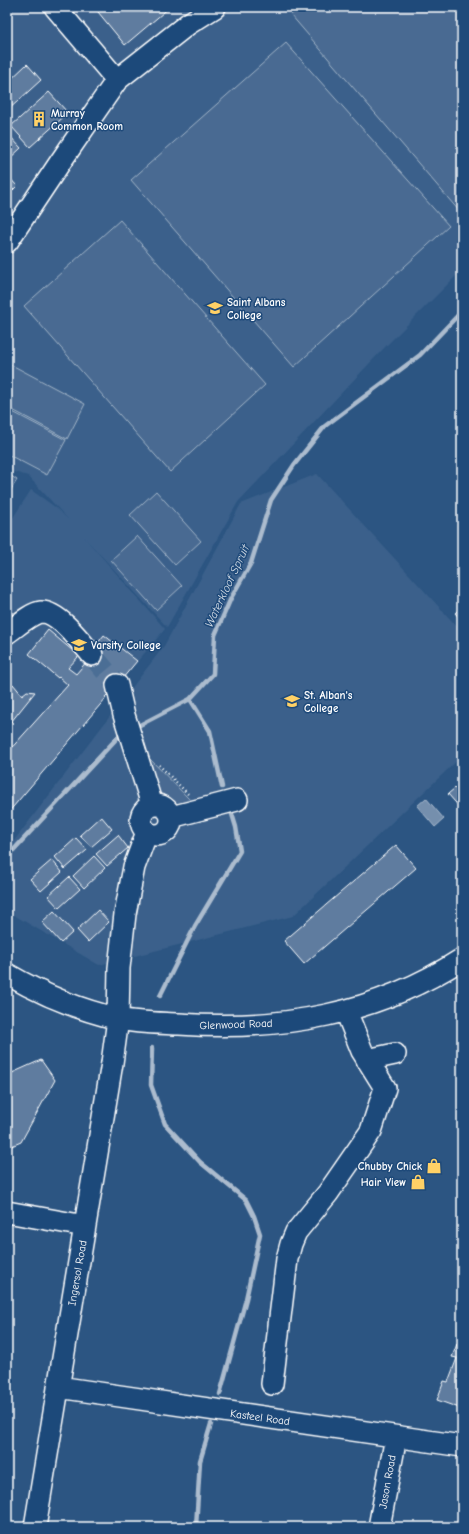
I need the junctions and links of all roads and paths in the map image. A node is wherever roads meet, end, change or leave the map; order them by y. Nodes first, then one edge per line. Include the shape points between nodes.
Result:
1 (55, 7) edge
2 (215, 7) edge
3 (118, 80) junction
4 (7, 242) edge
5 (7, 633) edge
6 (92, 655) tunnel mouth
7 (117, 685) tunnel mouth
8 (135, 750) junction
9 (237, 800) dead end
10 (152, 805) junction
11 (206, 808) junction
12 (171, 817) junction
13 (147, 832) junction
14 (461, 962) edge
15 (7, 974) edge
16 (346, 1011) junction
17 (118, 1019) junction
18 (395, 1054) dead end
19 (367, 1060) junction
20 (7, 1212) edge
21 (85, 1226) junction
22 (272, 1384) dead end
23 (58, 1387) junction
24 (396, 1437) junction
25 (462, 1446) edge
26 (35, 1527) edge
27 (379, 1527) edge

1 - 3 street
2 - 3 street via 188,24
3 - 4 street
5 - 6 street via 31,616 42,612 50,614 67,626
7 - 8 street
8 - 10 street
8 - 11 path via 143,749 197,803
9 - 11 street
10 - 12 street via 165,807
10 - 13 street via 146,808 141,817 142,827
11 - 12 street
12 - 13 street via 171,825 165,833 155,835
13 - 17 street, Ingersol Road via 134,867 125,914 119,968
14 - 16 street, Glenwood Road via 402,991
15 - 17 street, Glenwood Road via 52,997
16 - 17 street, Glenwood Road via 310,1019 241,1026 200,1026
16 - 19 street
17 - 21 street, Ingersol Road
18 - 19 street
19 - 22 street via 385,1088 371,1131 328,1193 296,1232 291,1244
20 - 21 street
21 - 23 street, Ingersol Road
23 - 24 street, Kasteel Road
23 - 26 street, Ingersol Road
24 - 25 street, Kasteel Road
24 - 27 street, Jason Road

